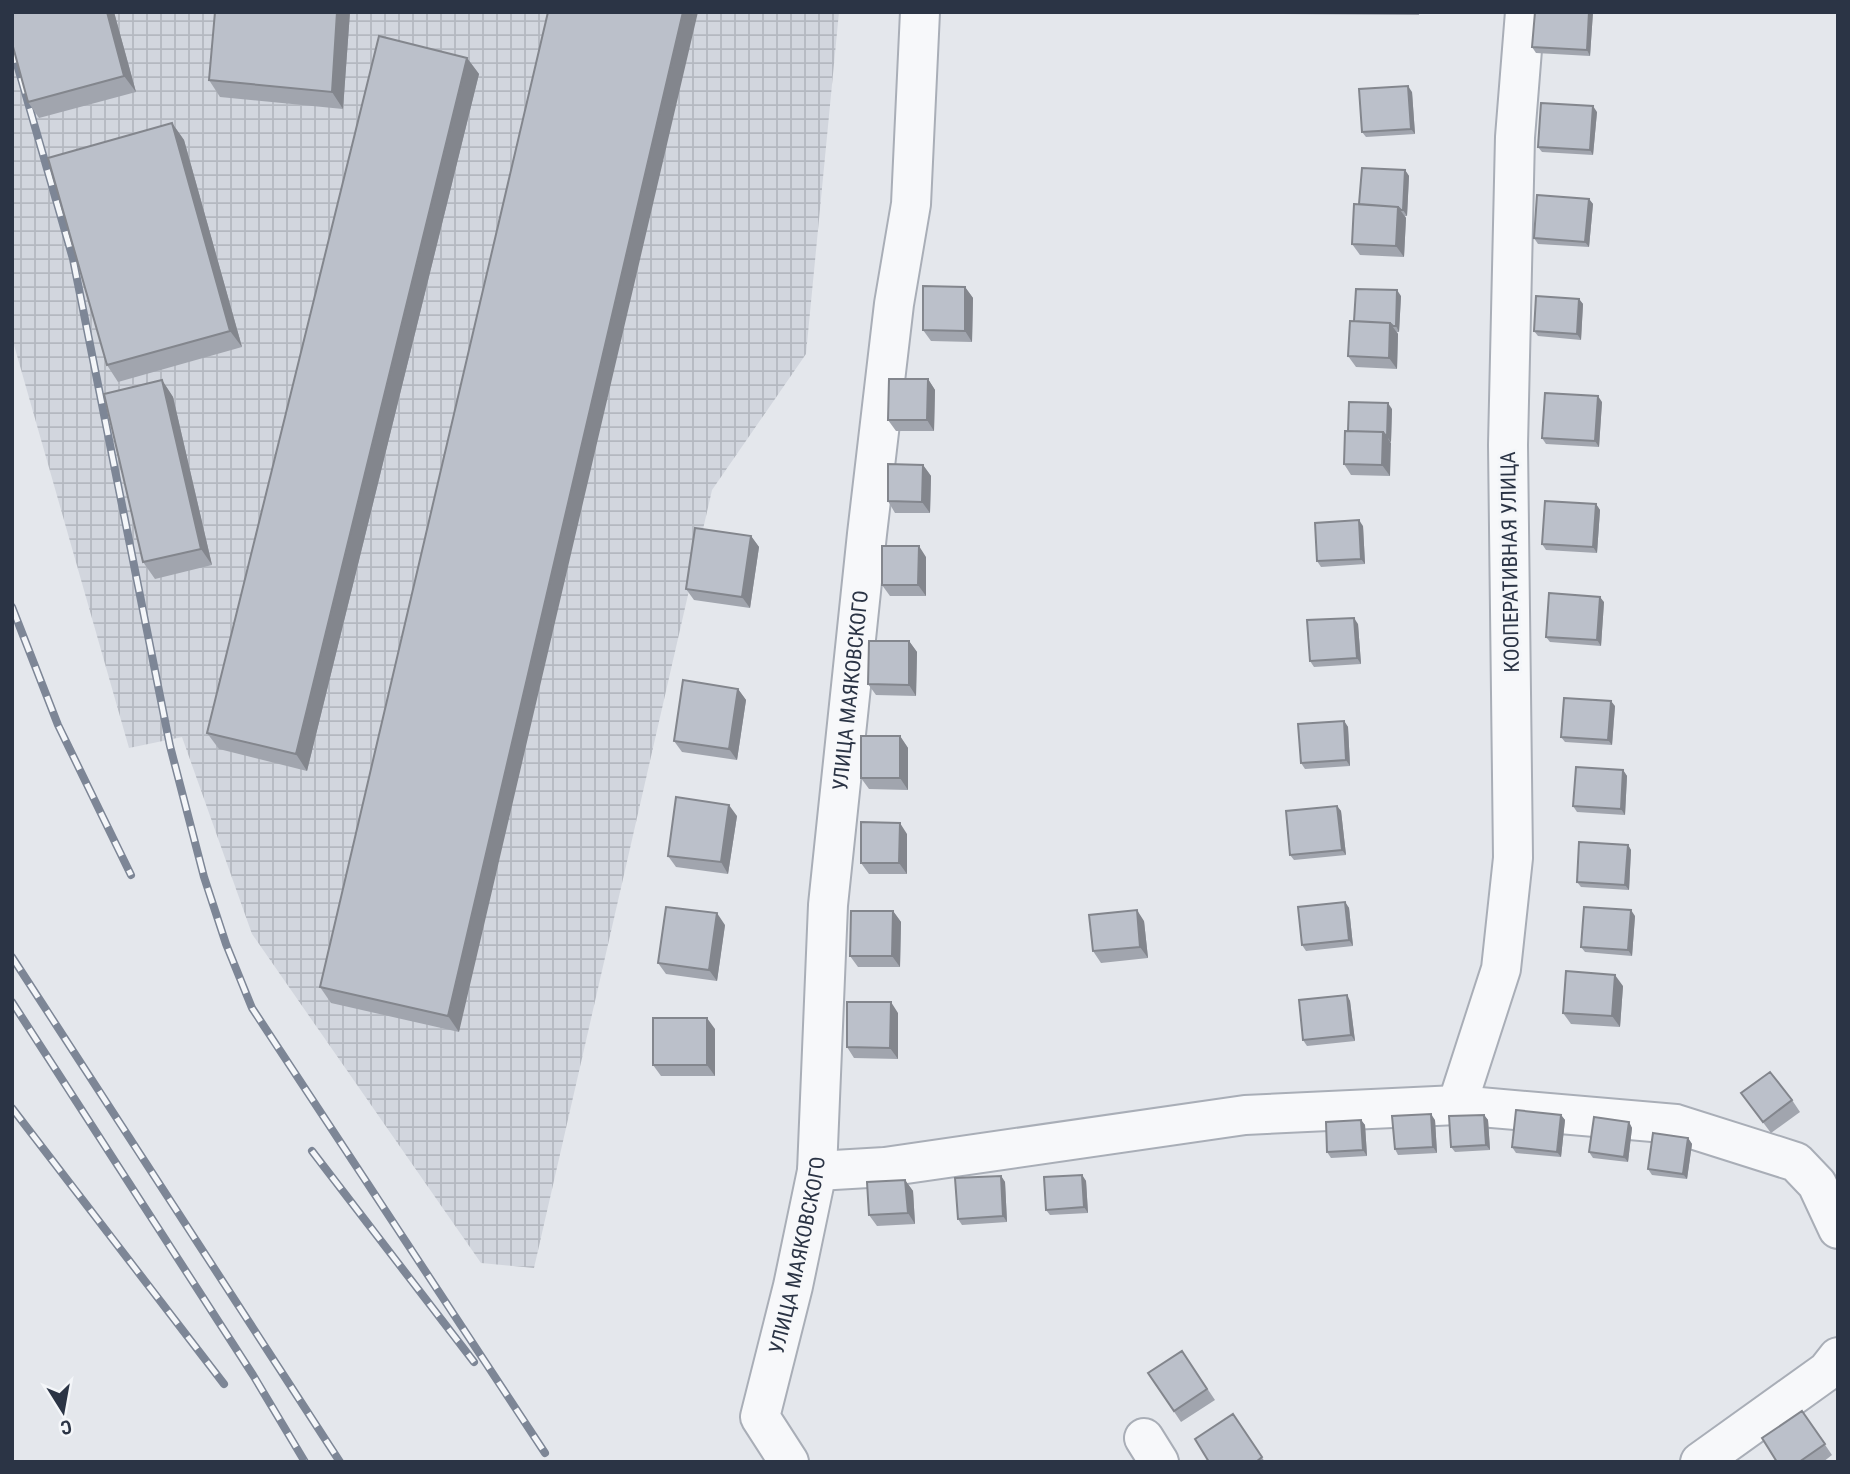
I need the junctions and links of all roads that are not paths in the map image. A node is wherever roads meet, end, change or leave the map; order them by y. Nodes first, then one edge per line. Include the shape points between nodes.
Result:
1 (920, 12) edge
2 (1525, 12) edge
3 (1457, 1105) junction
4 (817, 1171) junction
5 (1838, 1229) edge
6 (1834, 1375) edge
7 (789, 1462) edge
8 (1700, 1462) edge

1 - 4 street, УЛИЦА МАЯКОВСКОГО via 911,204 894,304 828,905
2 - 3 street, КООПЕРАТИВНАЯ УЛИЦА via 1516,137 1508,445 1513,858 1501,969
3 - 4 street via 1245,1115 885,1167
3 - 5 street via 1676,1124 1796,1162 1817,1184
4 - 7 street, УЛИЦА МАЯКОВСКОГО via 760,1417
6 - 8 street

